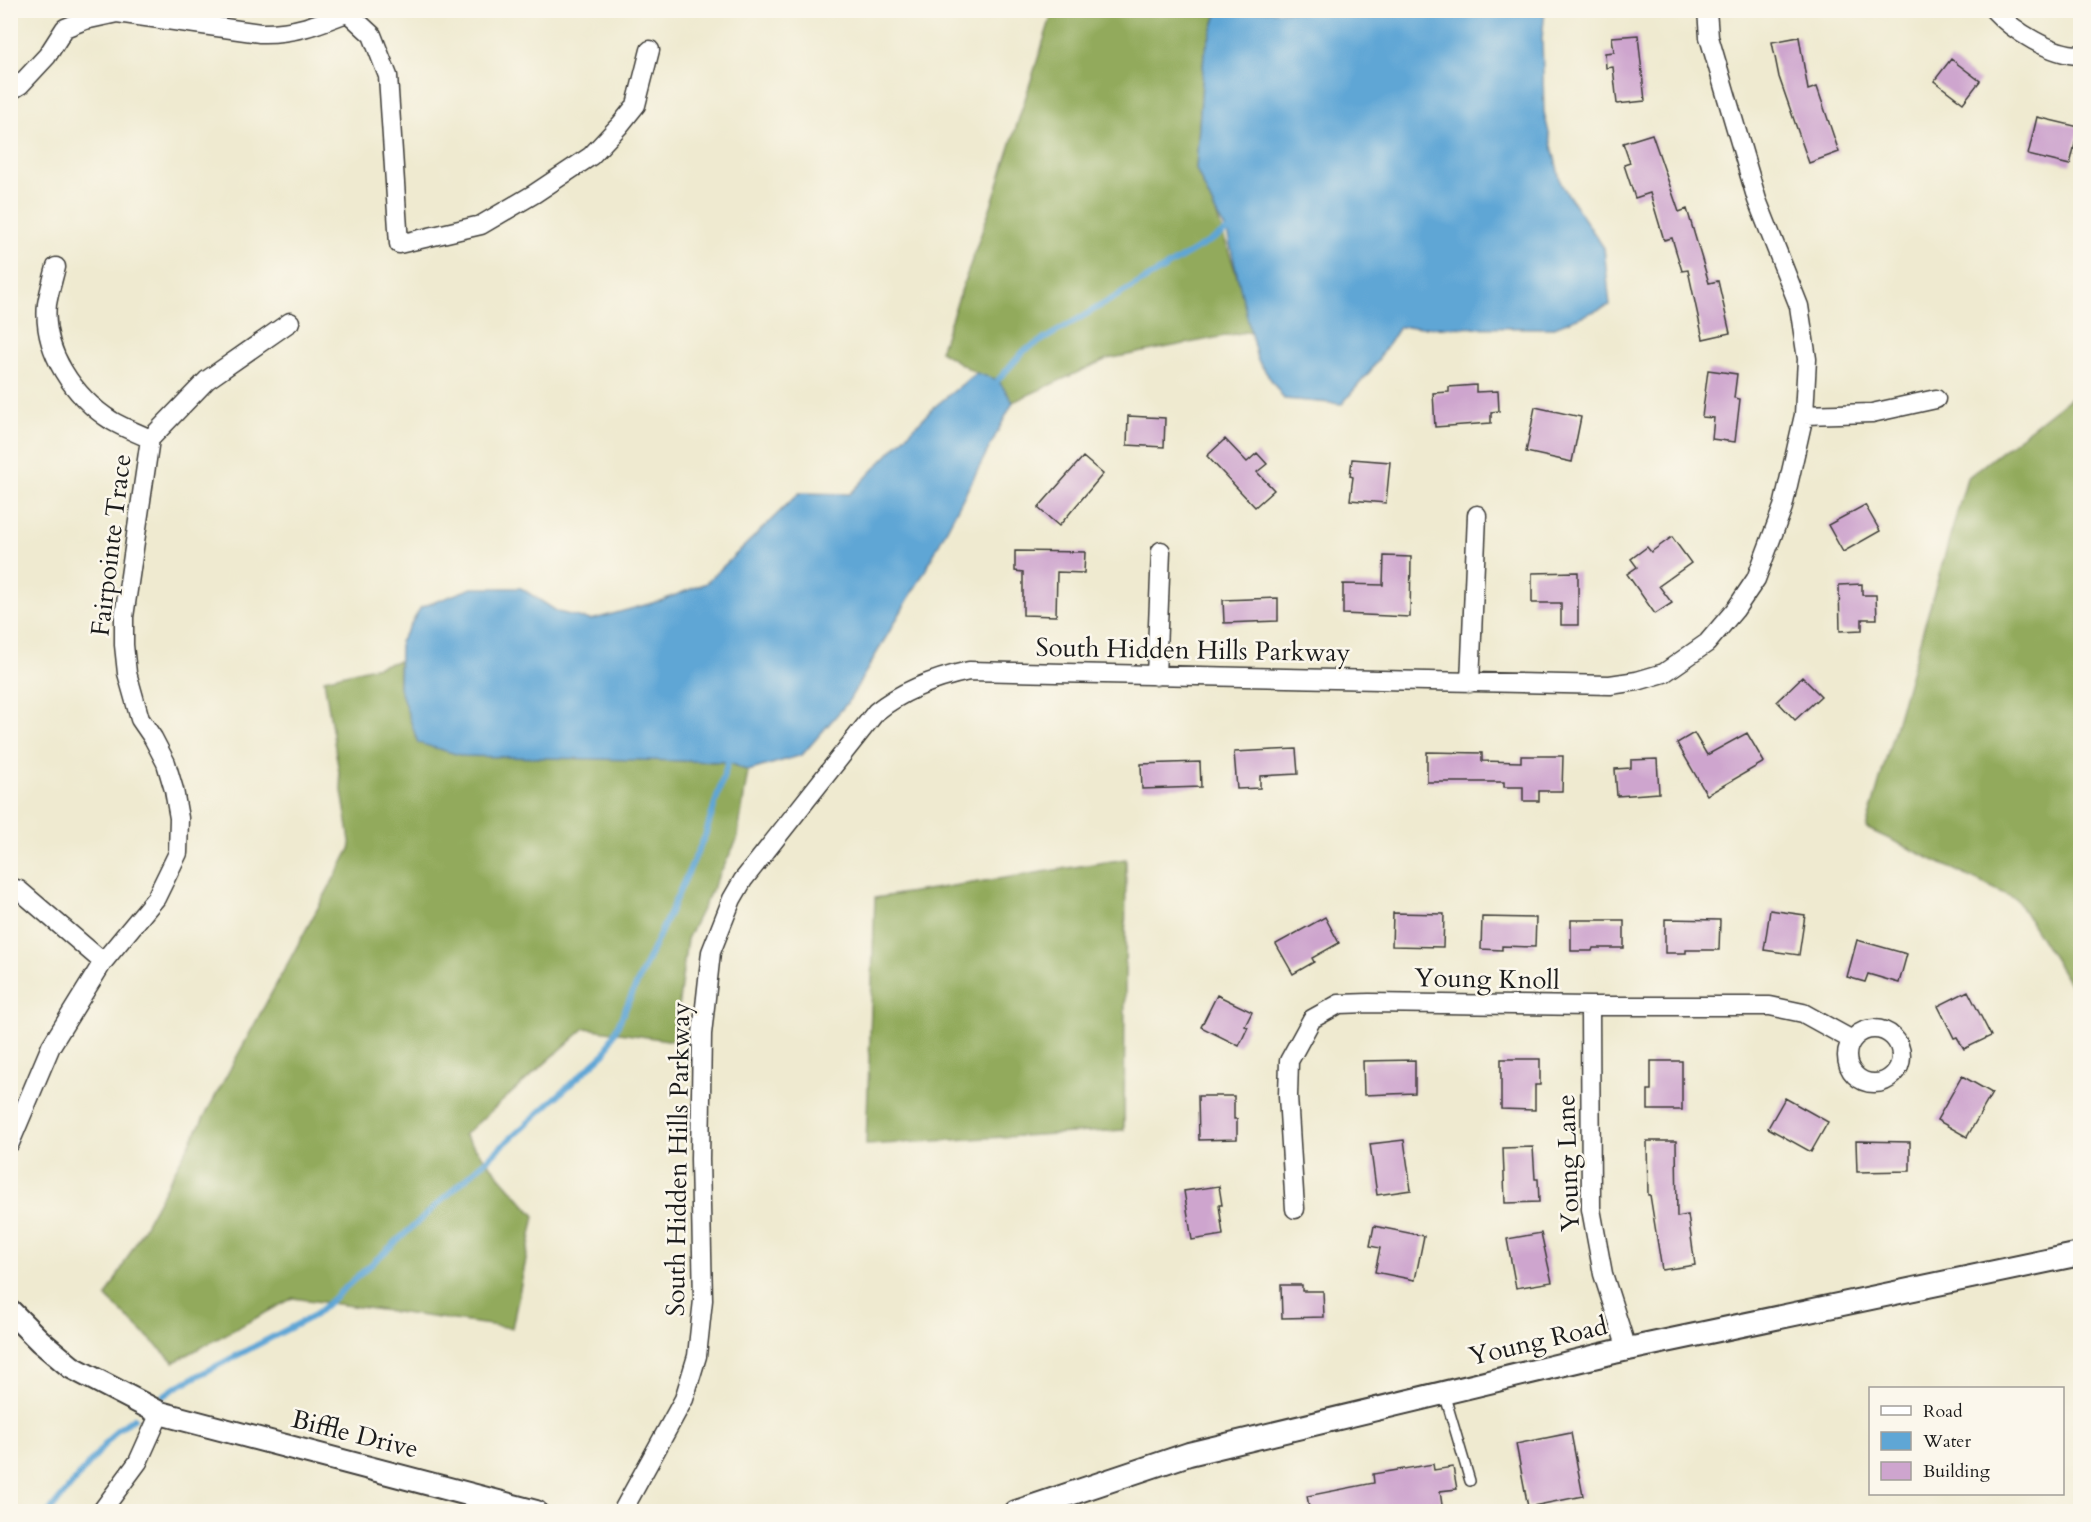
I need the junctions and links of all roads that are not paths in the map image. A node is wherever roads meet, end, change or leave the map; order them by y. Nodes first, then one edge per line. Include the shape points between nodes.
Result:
1 (1707, 10) edge
2 (1994, 10) edge
3 (349, 11) edge
4 (225, 18) edge
5 (65, 19) edge
6 (650, 50) dead end
7 (2080, 56) edge
8 (12, 89) edge
9 (56, 267) dead end
10 (290, 322) dead end
11 (1936, 399) dead end
12 (1804, 415) junction
13 (150, 439) junction
14 (1477, 515) dead end
15 (1161, 551) dead end
16 (1156, 676) junction
17 (1470, 682) junction
18 (10, 887) edge
19 (103, 962) junction
20 (1590, 1006) junction
21 (1852, 1040) dead end
22 (10, 1143) edge
23 (1295, 1209) dead end
24 (2080, 1254) edge
25 (10, 1311) edge
26 (1627, 1349) junction
27 (1444, 1393) junction
28 (160, 1413) junction
29 (1470, 1481) dead end
30 (101, 1512) edge
31 (536, 1512) edge
32 (622, 1512) edge
33 (1016, 1512) edge

1 - 12 street, South Hidden Hills Parkway via 1709,37 1757,200 1799,306 1807,358
2 - 7 street via 2029,38 2069,56
3 - 4 street via 320,24 282,33 260,33
3 - 6 street via 372,35 388,76 399,244 482,225 591,156 636,105
4 - 5 street via 117,13 85,20
5 - 8 street via 47,56
9 - 13 street via 47,305 49,334 68,380 111,420
10 - 13 street, Fairpointe Trace via 207,380
11 - 12 street via 1872,413
12 - 17 street, South Hidden Hills Parkway via 1783,507 1756,579 1707,643 1664,674 1637,681 1581,686
13 - 19 street, Fairpointe Trace via 124,617 124,645 140,719 166,763 174,790 179,818 178,853 156,898
14 - 17 street
15 - 16 street
16 - 17 street, South Hidden Hills Parkway
16 - 32 street, South Hidden Hills Parkway via 969,671 941,677 891,699 876,712 743,880 711,952 702,1034 703,1300 697,1356 684,1399
18 - 19 street via 19,890
19 - 22 street, Fairpointe Trace via 51,1046
20 - 21 street, Young Knoll via 1770,1006 1803,1013
20 - 23 street, Young Knoll via 1370,1002 1339,1004 1312,1019 1289,1060
20 - 26 street, Young Lane via 1591,1209 1603,1274
24 - 26 street, Young Road
25 - 28 street, Biffle Drive via 71,1367
26 - 27 street, Young Road
27 - 29 lane
27 - 33 street, Young Road via 1189,1454
28 - 30 street via 138,1462
28 - 31 street, Biffle Drive

